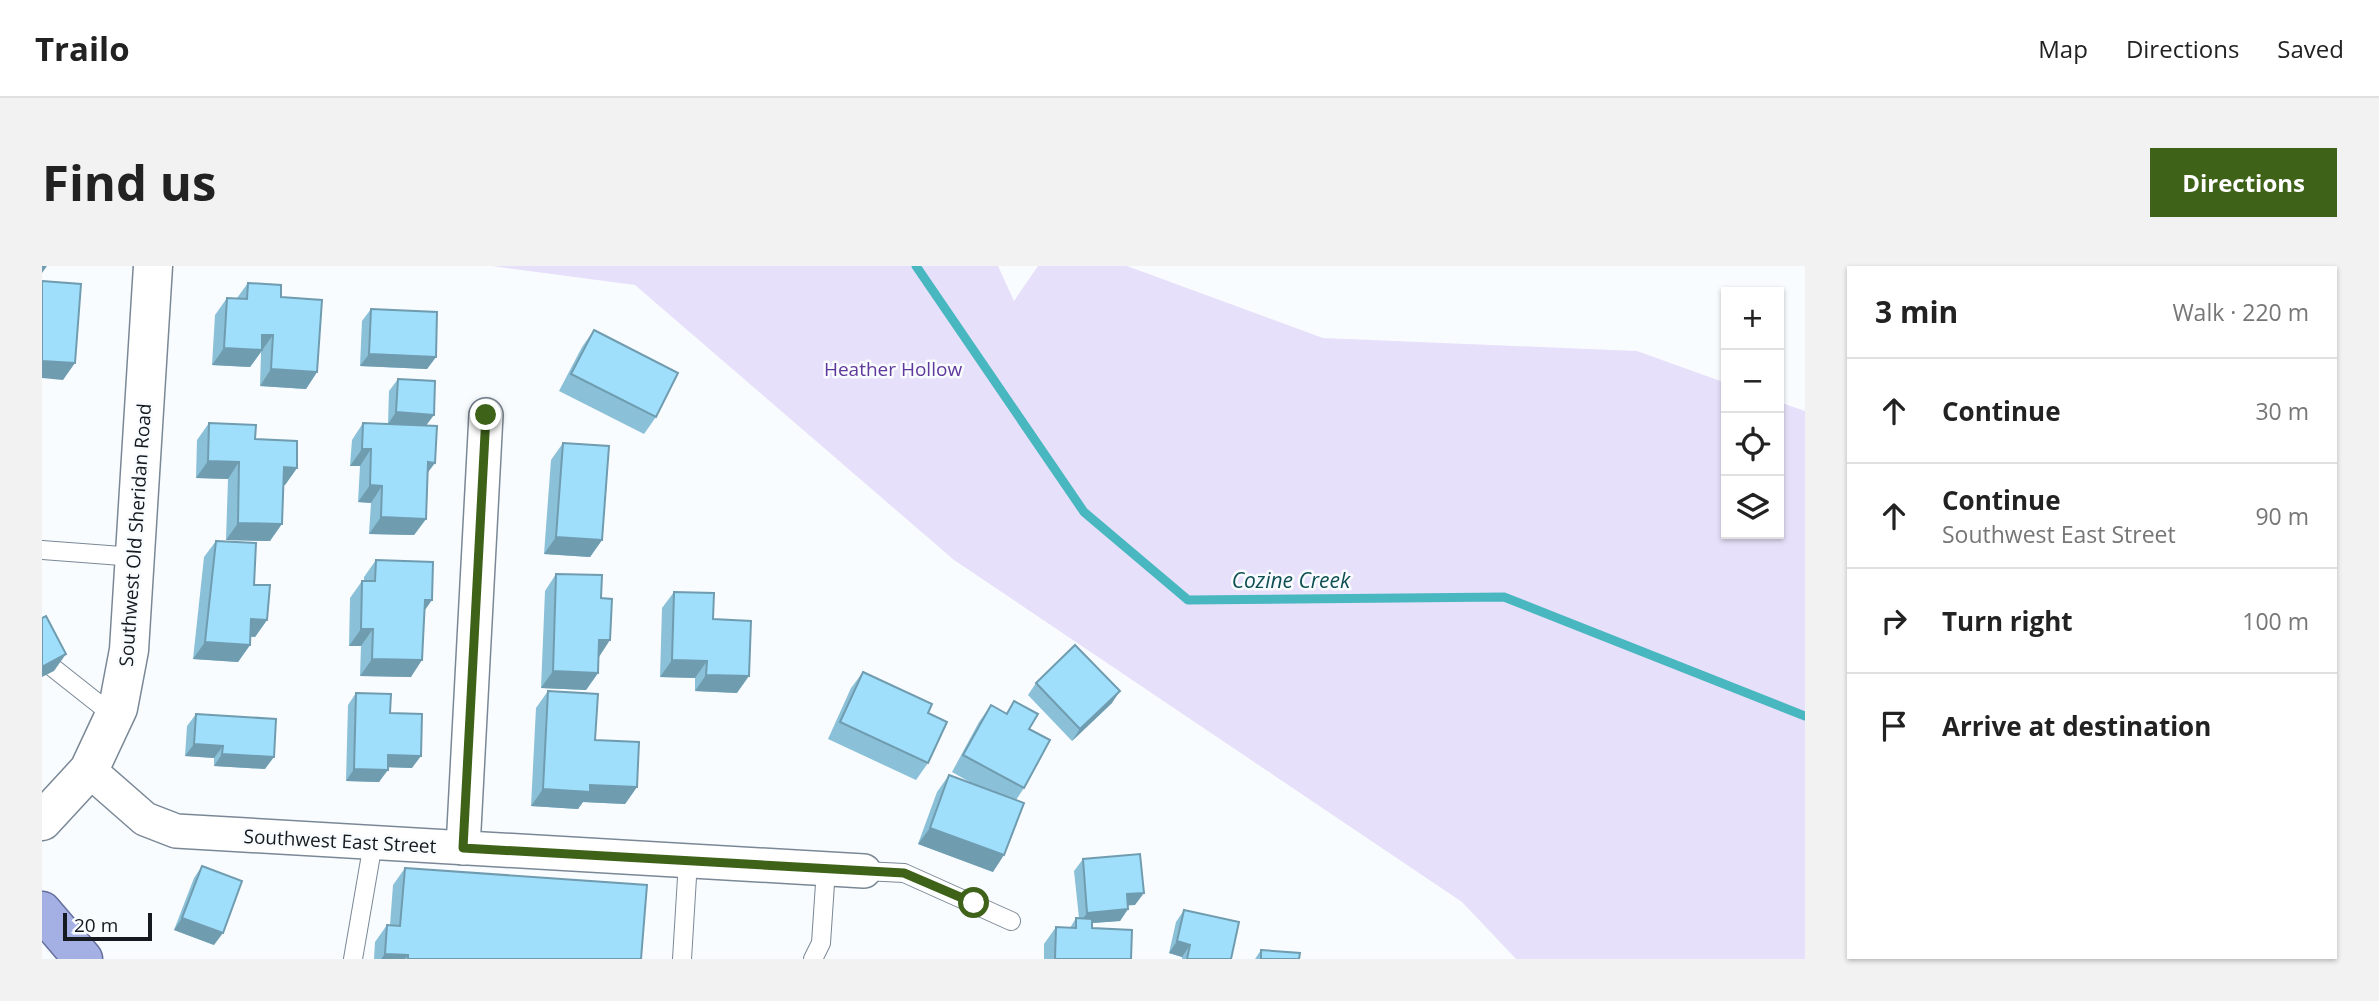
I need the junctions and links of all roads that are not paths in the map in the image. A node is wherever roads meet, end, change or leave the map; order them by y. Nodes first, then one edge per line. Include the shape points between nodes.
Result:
1 (153, 266) edge
2 (486, 415) dead end
3 (42, 550) edge
4 (135, 556) junction
5 (42, 659) edge
6 (114, 716) junction
7 (89, 770) junction
8 (42, 821) edge
9 (373, 843) junction
10 (463, 848) junction
11 (688, 861) junction
12 (826, 869) junction
13 (864, 871) joint
14 (42, 911) edge
15 (1011, 921) dead end
16 (83, 959) edge
17 (353, 959) edge
18 (681, 959) edge
19 (813, 959) edge

1 - 4 main road, Southwest Old Sheridan Road
2 - 10 street
3 - 4 lane
4 - 6 main road, Southwest Old Sheridan Road via 129,650
5 - 6 lane
6 - 7 main road, Southwest Old Sheridan Road
7 - 8 main road, Southwest Old Sheridan Road
7 - 9 street, Southwest East Street via 145,819 176,831
9 - 10 street, Southwest East Street
9 - 17 lane
10 - 11 street, Southwest East Street
11 - 12 street, Southwest East Street
11 - 18 lane
12 - 13 street, Southwest East Street
12 - 19 lane via 821,943
13 - 15 lane via 904,873
14 - 16 highway

